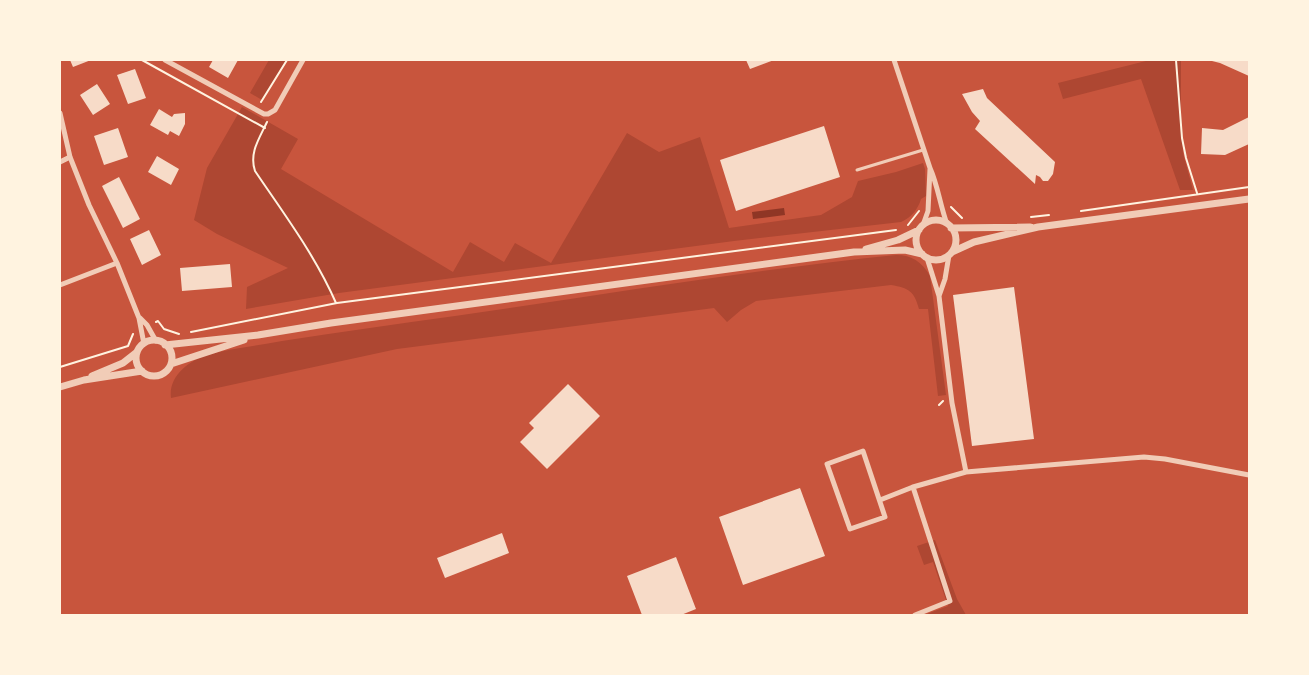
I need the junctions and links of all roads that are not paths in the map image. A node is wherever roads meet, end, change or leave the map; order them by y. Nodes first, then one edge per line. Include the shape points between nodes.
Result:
1 (165, 60) edge
2 (304, 60) edge
3 (894, 60) edge
4 (60, 113) edge
5 (924, 150) junction
6 (70, 157) junction
7 (60, 162) edge
8 (930, 168) junction
9 (857, 170) dead end
10 (1249, 199) edge
11 (949, 226) junction
12 (921, 228) junction
13 (1038, 228) junction
14 (854, 252) junction
15 (951, 253) junction
16 (925, 256) junction
17 (117, 263) junction
18 (60, 285) edge
19 (939, 296) junction
20 (139, 318) junction
21 (258, 335) junction
22 (156, 341) junction
23 (144, 344) junction
24 (165, 345) junction
25 (138, 352) junction
26 (171, 364) junction
27 (142, 371) junction
28 (84, 380) junction
29 (60, 387) edge
30 (966, 472) junction
31 (1249, 475) edge
32 (913, 487) junction
33 (880, 500) junction
34 (915, 615) edge

1 - 2 street via 264,114 275,110
3 - 5 street
4 - 6 street
5 - 8 street
5 - 9 lane
6 - 7 street
6 - 17 street
8 - 11 street
8 - 12 street via 928,211
10 - 13 street
11 - 12 street via 935,220
11 - 13 street
11 - 15 street via 956,240
12 - 14 street via 898,240
12 - 16 street via 917,242
13 - 15 street via 974,242
14 - 16 street via 905,250
14 - 21 street
15 - 16 street via 939,260
15 - 19 street
16 - 19 street
17 - 18 street
17 - 20 street
19 - 30 street via 952,403
20 - 22 street
20 - 23 street
21 - 24 street
21 - 26 street
22 - 23 street
22 - 24 street
23 - 25 street
24 - 26 street via 171,354
25 - 27 street via 137,362
25 - 28 street
26 - 27 street via 158,376
27 - 28 street
28 - 29 street
30 - 31 street via 1144,457
30 - 32 street
32 - 33 street
32 - 34 street via 950,601
33 - 33 street via 886,517 850,529 827,464 863,451

